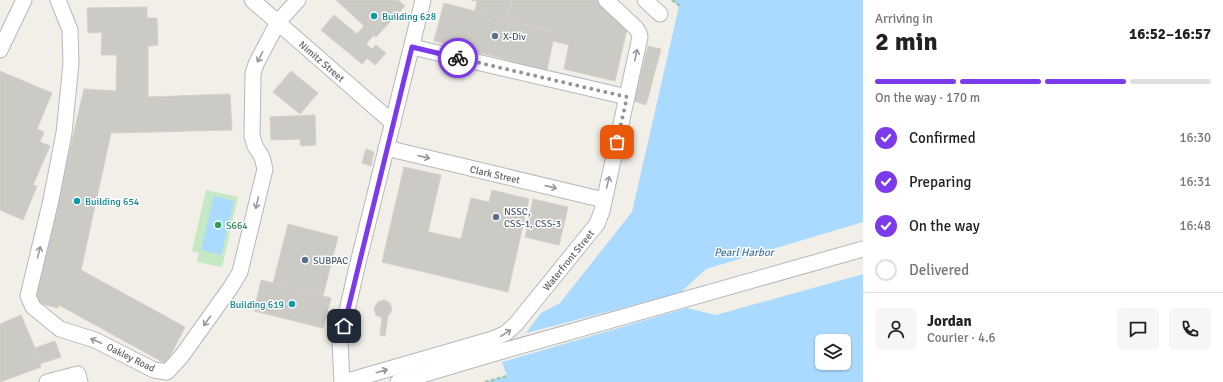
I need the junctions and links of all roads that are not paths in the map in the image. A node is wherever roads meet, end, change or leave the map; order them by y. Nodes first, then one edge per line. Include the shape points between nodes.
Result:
1 (24, 0) edge
2 (58, 0) edge
3 (252, 0) edge
4 (298, 0) edge
5 (423, 0) edge
6 (606, 0) edge
7 (644, 0) edge
8 (660, 14) dead end
9 (278, 22) junction
10 (412, 47) junction
11 (0, 50) edge
12 (627, 97) junction
13 (393, 123) junction
14 (386, 148) junction
15 (604, 200) junction
16 (863, 249) edge
17 (47, 382) edge
18 (80, 382) edge
19 (343, 382) edge
20 (398, 382) edge

1 - 11 lane
9 -> 2 lane, Oakley Road via 253,73 252,136 265,169 240,272 181,358 168,372 154,370 95,340 60,329 33,307 28,296 64,133 71,64 70,30
3 - 9 lane, Nimitz Street
4 - 9 lane
5 - 10 lane
12 -> 6 lane, Waterfront Street via 640,39 639,33
7 - 8 lane
9 - 13 lane, Nimitz Street
10 - 12 lane
10 - 13 lane
15 -> 12 lane, Waterfront Street
13 - 14 lane
14 -> 15 lane, Clark Street
14 - 19 lane via 340,341
19 -> 15 lane, Waterfront Street via 493,339 506,333 597,224
16 - 20 lane
17 - 18 lane via 78,374

